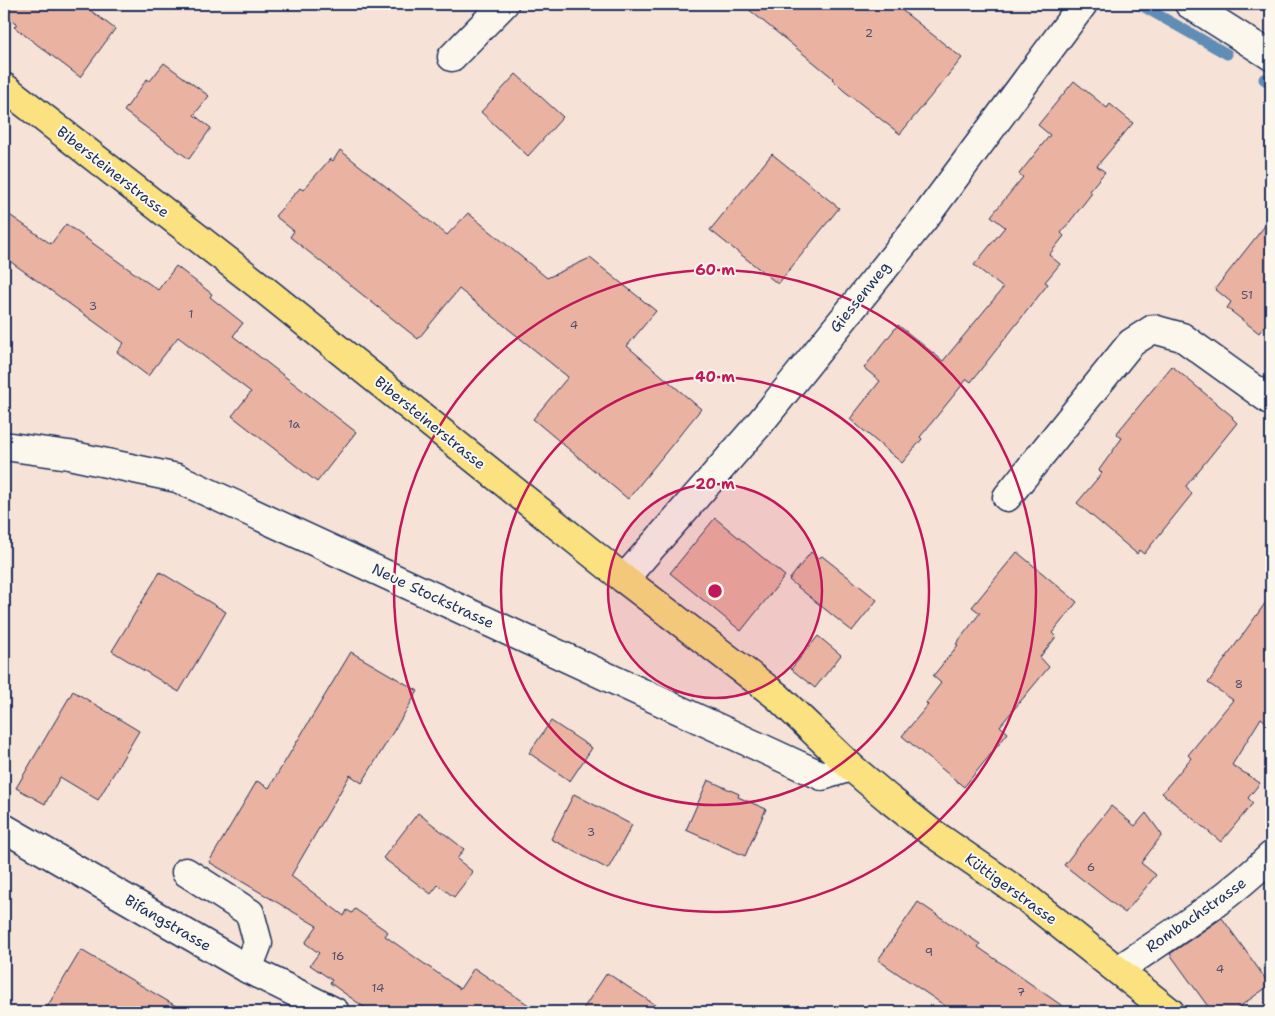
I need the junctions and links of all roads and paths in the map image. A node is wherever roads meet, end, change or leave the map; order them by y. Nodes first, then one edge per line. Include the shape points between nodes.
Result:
1 (504, 4) edge
2 (1083, 4) edge
3 (1189, 4) edge
4 (1271, 56) edge
5 (452, 57) dead end
6 (4, 87) edge
7 (1271, 401) edge
8 (4, 446) edge
9 (1008, 497) dead end
10 (624, 579) junction
11 (851, 767) junction
12 (4, 828) edge
13 (1271, 856) edge
14 (186, 872) dead end
15 (248, 969) junction
16 (1118, 970) junction
17 (335, 1012) edge
18 (1170, 1012) edge

1 - 5 street
2 - 10 street, Giessenweg via 926,216 760,423
3 - 4 street
6 - 10 main road, Bibersteinerstrasse
7 - 9 street via 1182,337 1154,329 1131,343
8 - 11 street, Neue Stockstrasse via 69,455 177,478 822,776
10 - 11 main road, Bibersteinerstrasse via 777,696
11 - 16 main road, Küttigerstrasse via 928,830 1024,896
12 - 15 street, Bifangstrasse
13 - 16 street, Rombachstrasse via 1218,902
14 - 15 street via 250,914 258,943
15 - 17 street, Bifangstrasse
16 - 18 main road, Küttigerstrasse

